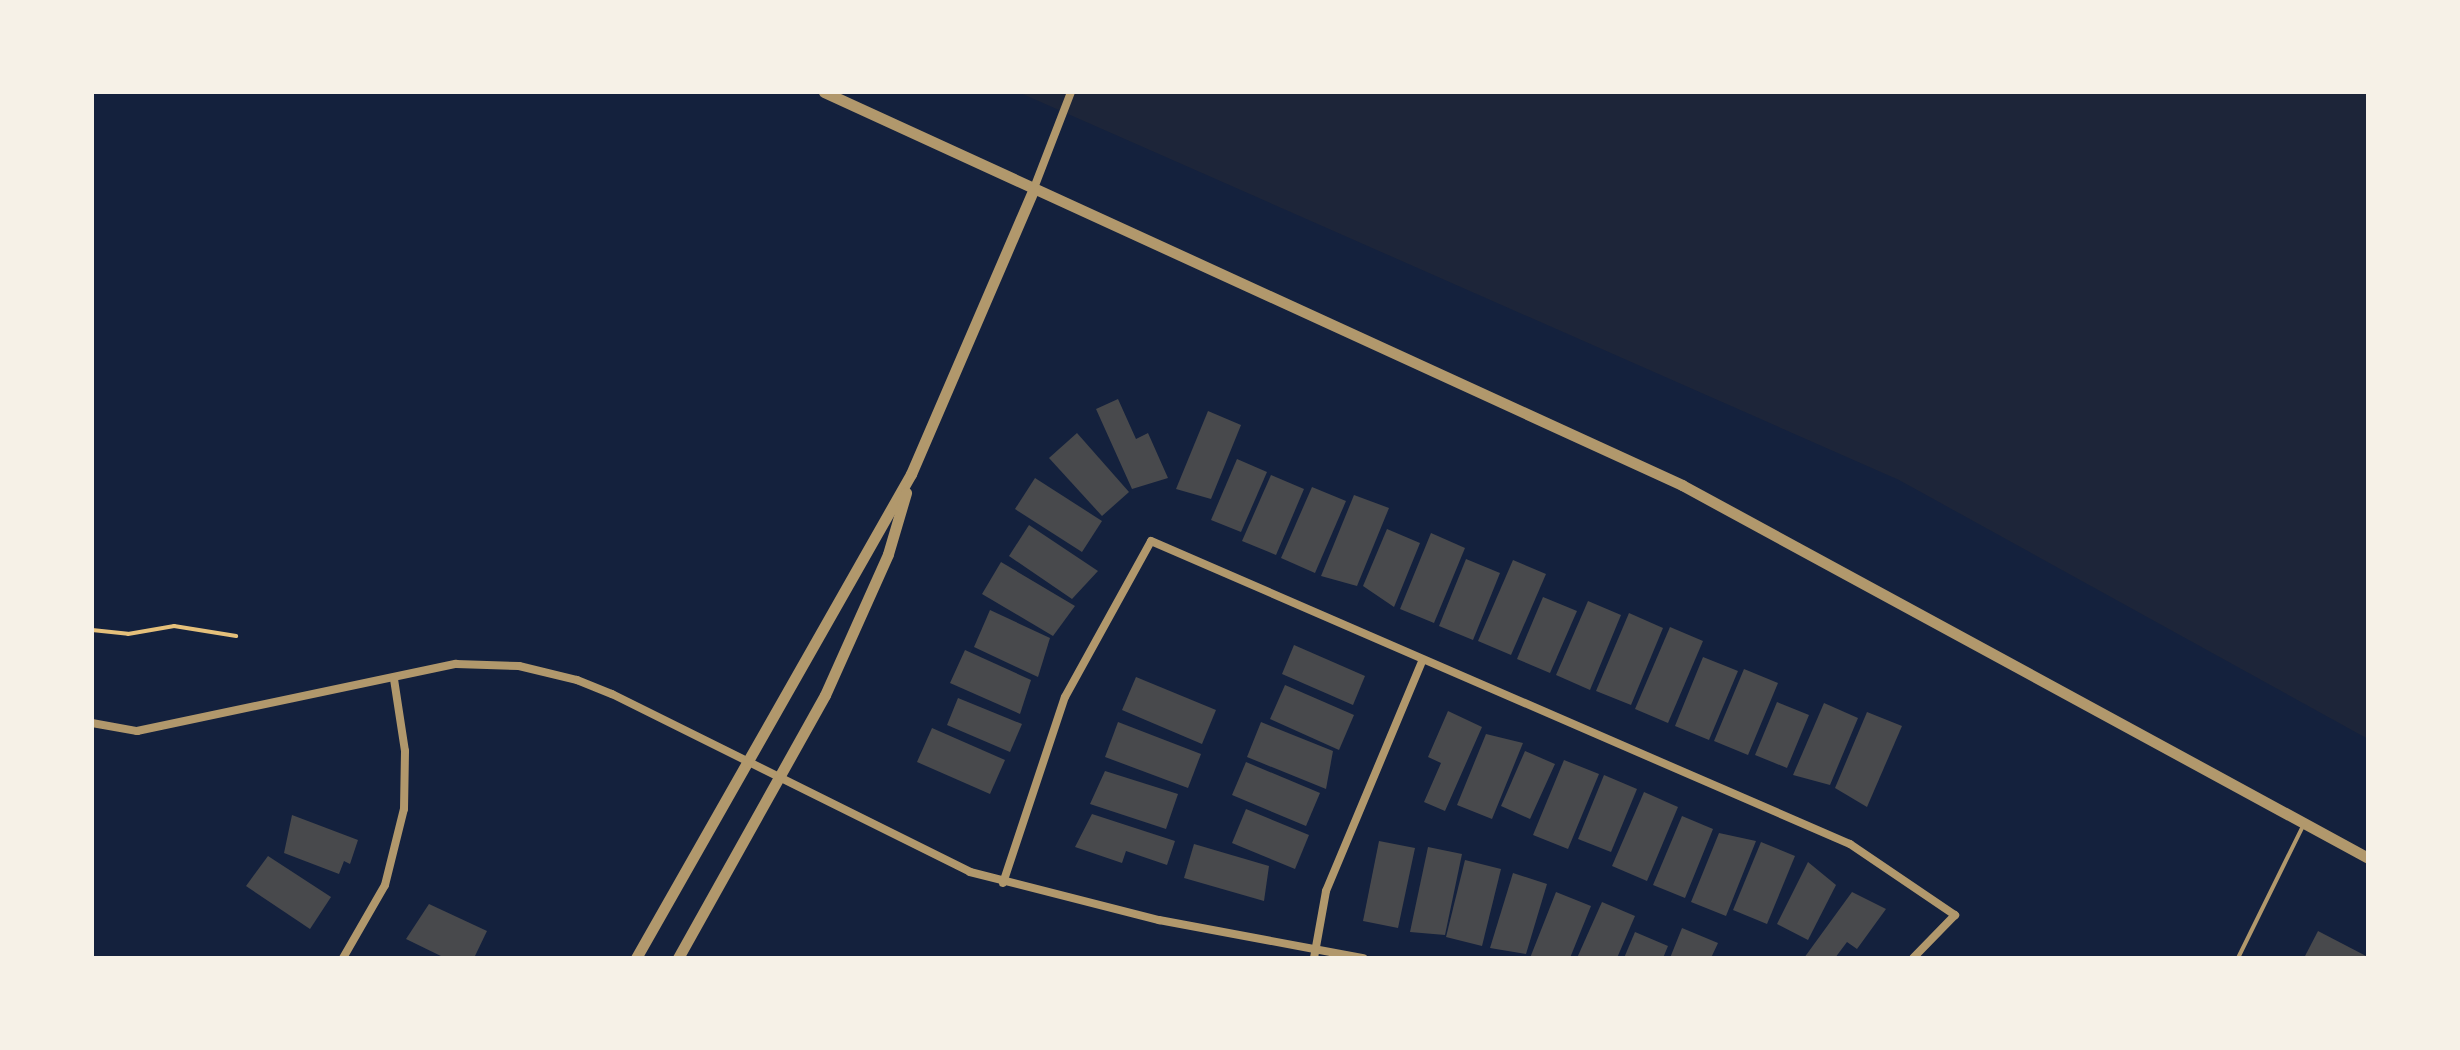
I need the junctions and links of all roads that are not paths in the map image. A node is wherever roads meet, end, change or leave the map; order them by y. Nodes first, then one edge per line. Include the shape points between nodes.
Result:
1 (824, 92) edge
2 (1071, 92) edge
3 (1034, 188) junction
4 (911, 474) junction
5 (1422, 661) junction
6 (394, 679) junction
7 (92, 723) edge
8 (748, 763) junction
9 (780, 780) junction
10 (2304, 824) junction
11 (2368, 858) edge
12 (1003, 883) junction
13 (1314, 954) edge
14 (343, 958) edge
15 (636, 958) edge
16 (678, 958) edge
17 (1363, 958) edge
18 (1913, 958) edge
19 (2238, 958) edge

1 - 3 street
2 - 3 street
3 - 4 street
3 - 10 street via 1682,485
4 - 8 street
4 - 9 street via 888,554
5 - 12 street via 1151,541 1065,697
5 - 13 street via 1326,891
5 - 18 street via 1850,844 1955,915
6 - 7 street via 137,731
6 - 8 street via 456,664 519,666 565,677
6 - 14 street via 405,751 400,835 385,885
8 - 9 street
8 - 15 street
9 - 12 street
9 - 16 street
10 - 11 street
10 - 19 lane
12 - 13 street
13 - 17 street

